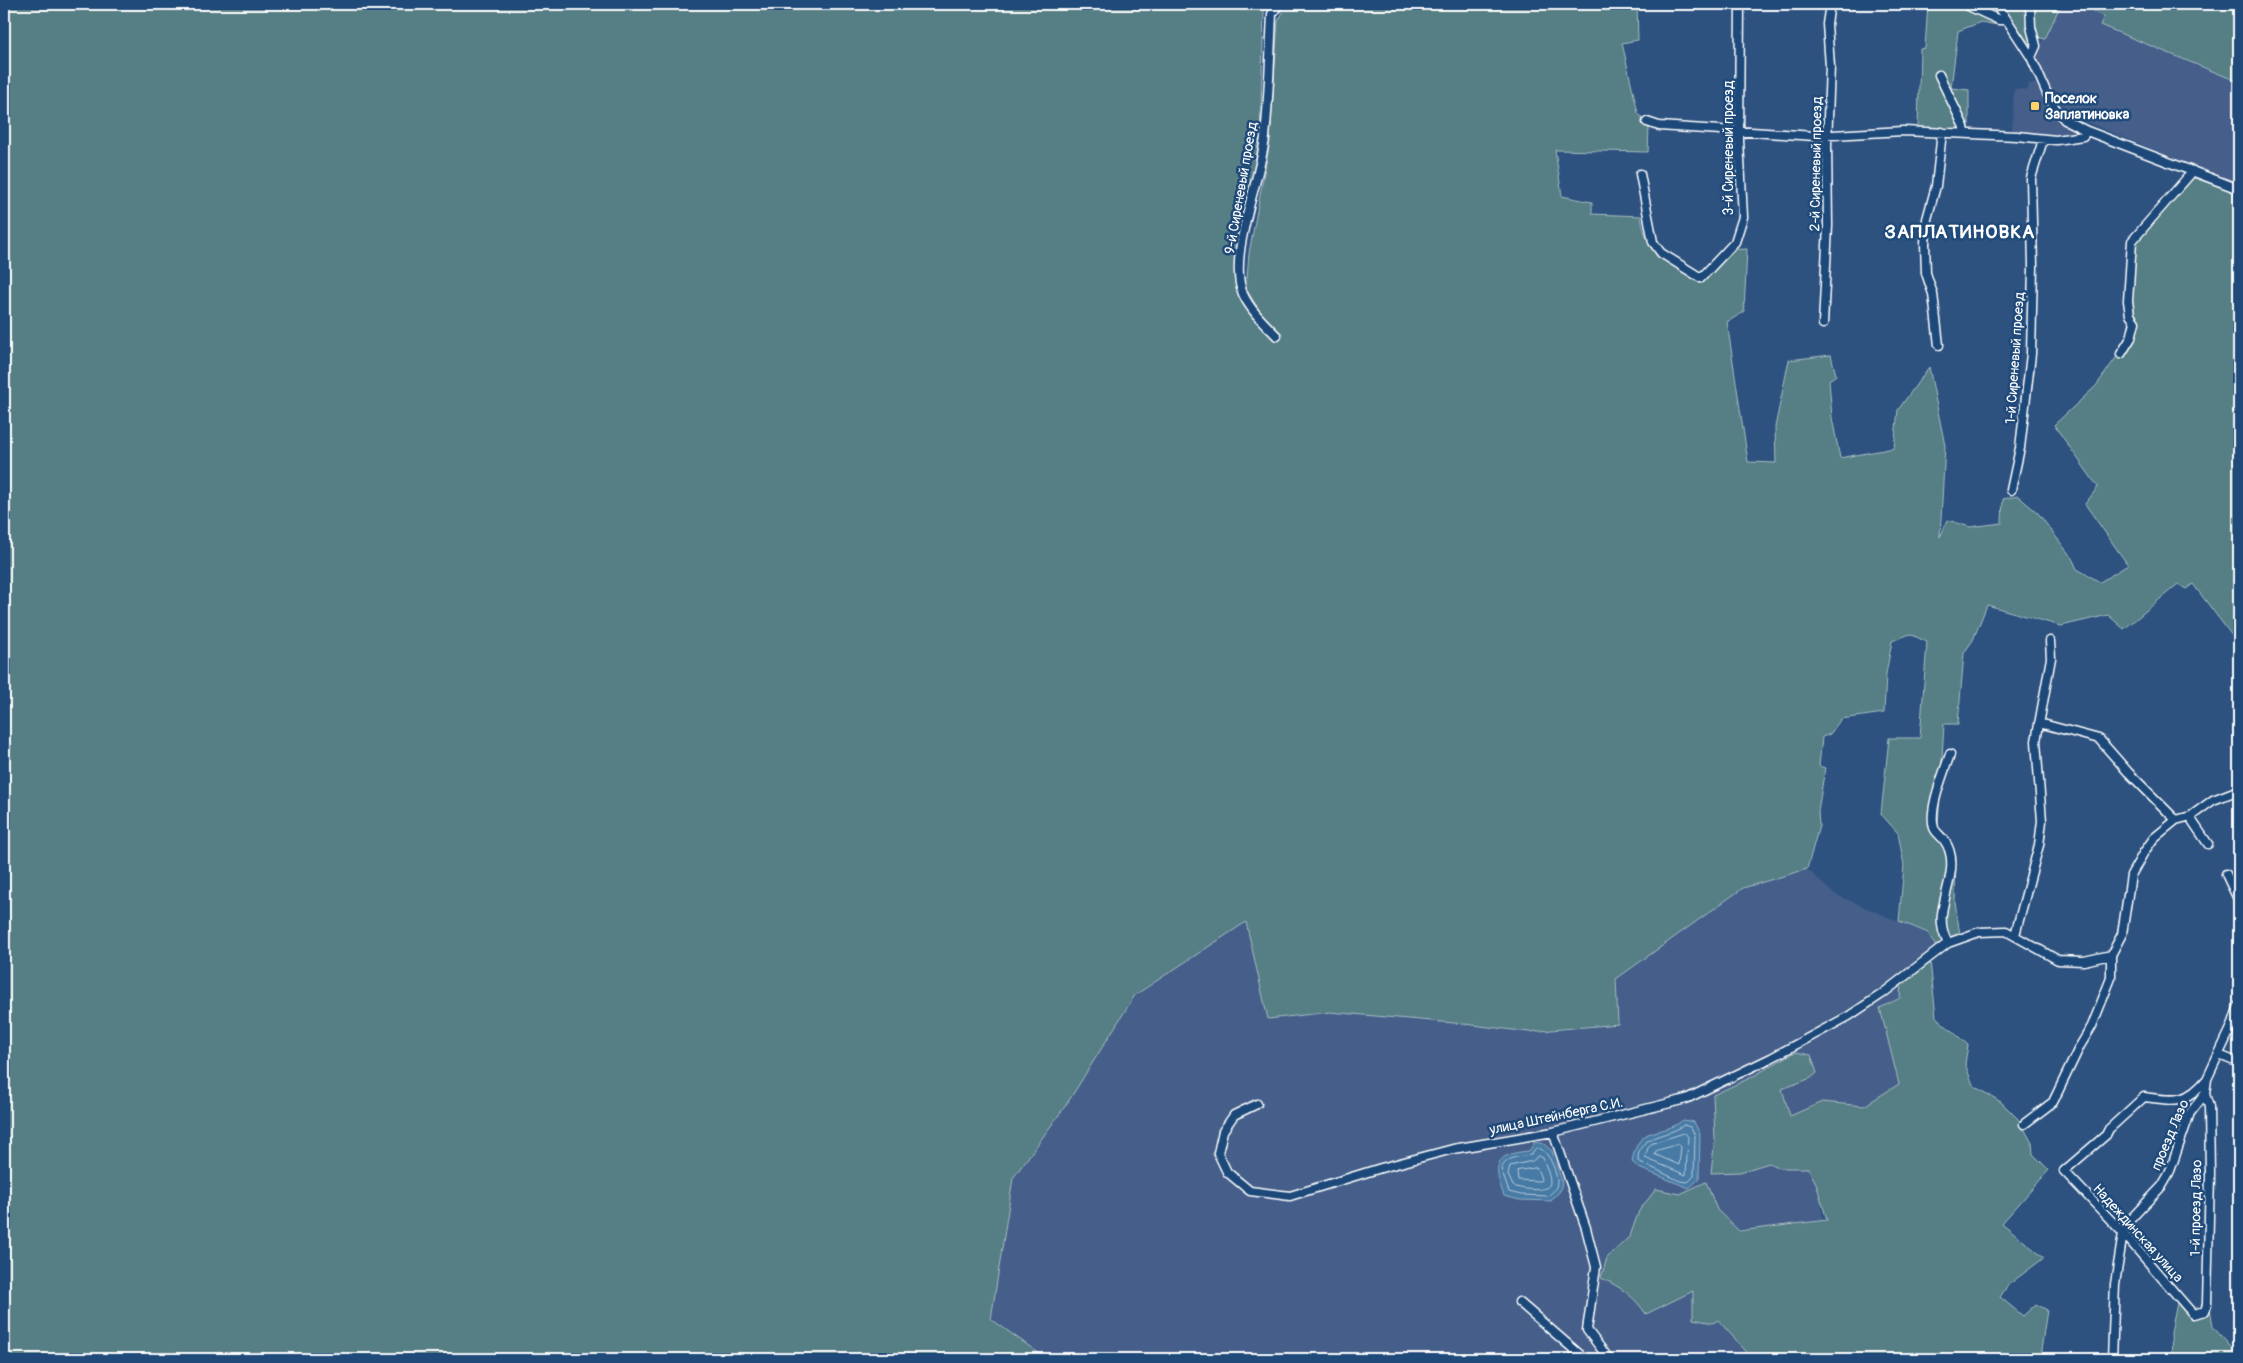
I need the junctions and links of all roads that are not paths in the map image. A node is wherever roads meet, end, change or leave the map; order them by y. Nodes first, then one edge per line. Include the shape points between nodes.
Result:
1 (1279, 4) edge
2 (1740, 4) edge
3 (1830, 4) edge
4 (1964, 4) edge
5 (1996, 4) edge
6 (2030, 4) edge
7 (2007, 20) junction
8 (2031, 57) junction
9 (1939, 75) dead end
10 (1647, 122) dead end
11 (1740, 131) junction
12 (2087, 131) junction
13 (1942, 132) junction
14 (1965, 133) junction
15 (1828, 135) junction
16 (2043, 140) junction
17 (2193, 171) junction
18 (1640, 174) dead end
19 (2239, 189) edge
20 (1823, 324) dead end
21 (1277, 336) dead end
22 (1939, 345) dead end
23 (2121, 354) dead end
24 (2012, 490) dead end
25 (2050, 641) dead end
26 (2039, 723) junction
27 (1950, 754) dead end
28 (2239, 790) edge
29 (2191, 816) junction
30 (2176, 820) junction
31 (2208, 844) dead end
32 (2226, 874) dead end
33 (2239, 901) edge
34 (2015, 935) junction
35 (1948, 943) junction
36 (2111, 956) junction
37 (2239, 1005) edge
38 (2220, 1055) junction
39 (2239, 1063) edge
40 (2207, 1079) junction
41 (2205, 1094) junction
42 (1257, 1104) dead end
43 (2024, 1124) dead end
44 (1553, 1132) junction
45 (2123, 1233) junction
46 (1519, 1302) dead end
47 (2193, 1314) joint
48 (1585, 1359) edge
49 (1609, 1359) edge
50 (2112, 1359) edge

1 - 21 street, 9-й Сиреневый проезд via 1272,14 1265,138 1240,249 1243,294 1256,315
2 - 11 street, 3-й Сиреневый проезд
3 - 15 street, 2-й Сиреневый проезд via 1827,24 1830,66
4 - 7 street via 1999,20
5 - 7 street
6 - 8 street via 2036,46
7 - 8 street
8 - 12 street via 2057,111 2065,120
9 - 14 street
10 - 11 street via 1659,126
11 - 15 street
11 - 18 street, 3-й Сиреневый проезд via 1743,217 1735,242 1701,278 1661,253 1653,242
12 - 16 street via 2083,136 2074,138
12 - 17 street
13 - 14 street
13 - 15 street
13 - 22 street via 1936,186 1926,219 1924,243
14 - 16 street
15 - 20 street, 2-й Сиреневый проезд
16 - 24 street, 1-й Сиреневый проезд via 2031,178 2031,354
17 - 19 street
17 - 23 street via 2132,241 2128,301 2130,316 2135,322 2131,338
25 - 26 street via 2051,658
26 - 30 street via 2099,739
26 - 34 street via 2036,741 2042,821 2039,845
27 - 35 street via 1936,796 1933,825 1951,854 1942,911 1942,932
28 - 29 street via 2213,800
29 - 30 street
29 - 31 street
30 - 36 street via 2154,838 2130,875 2122,934
32 - 33 street
34 - 35 street, улица Штейнберга С.И. via 2006,931 1979,932
34 - 36 street via 2058,960 2084,961
35 - 44 street, улица Штейнберга С.И. via 1849,1016 1715,1086 1686,1099
36 - 43 street via 2111,978 2105,996 2058,1095
37 - 38 street, проезд Лазо
38 - 39 street
38 - 40 street, проезд Лазо
40 - 41 street, проезд Лазо
40 - 45 street, Надеждинская улица via 2189,1098 2144,1097 2064,1171
41 - 45 street, проезд Лазо via 2190,1113 2162,1186 2126,1224
41 - 47 street, 1-й проезд Лазо via 2209,1106 2210,1174 2207,1304 2205,1311
42 - 44 street, улица Штейнберга С.И. via 1234,1115 1223,1131 1218,1154 1227,1172 1250,1191 1290,1196 1453,1149
44 - 49 street via 1596,1267 1587,1330
45 - 47 street, Надеждинская улица
45 - 50 street, проезд Лазо via 2115,1284
46 - 48 street

